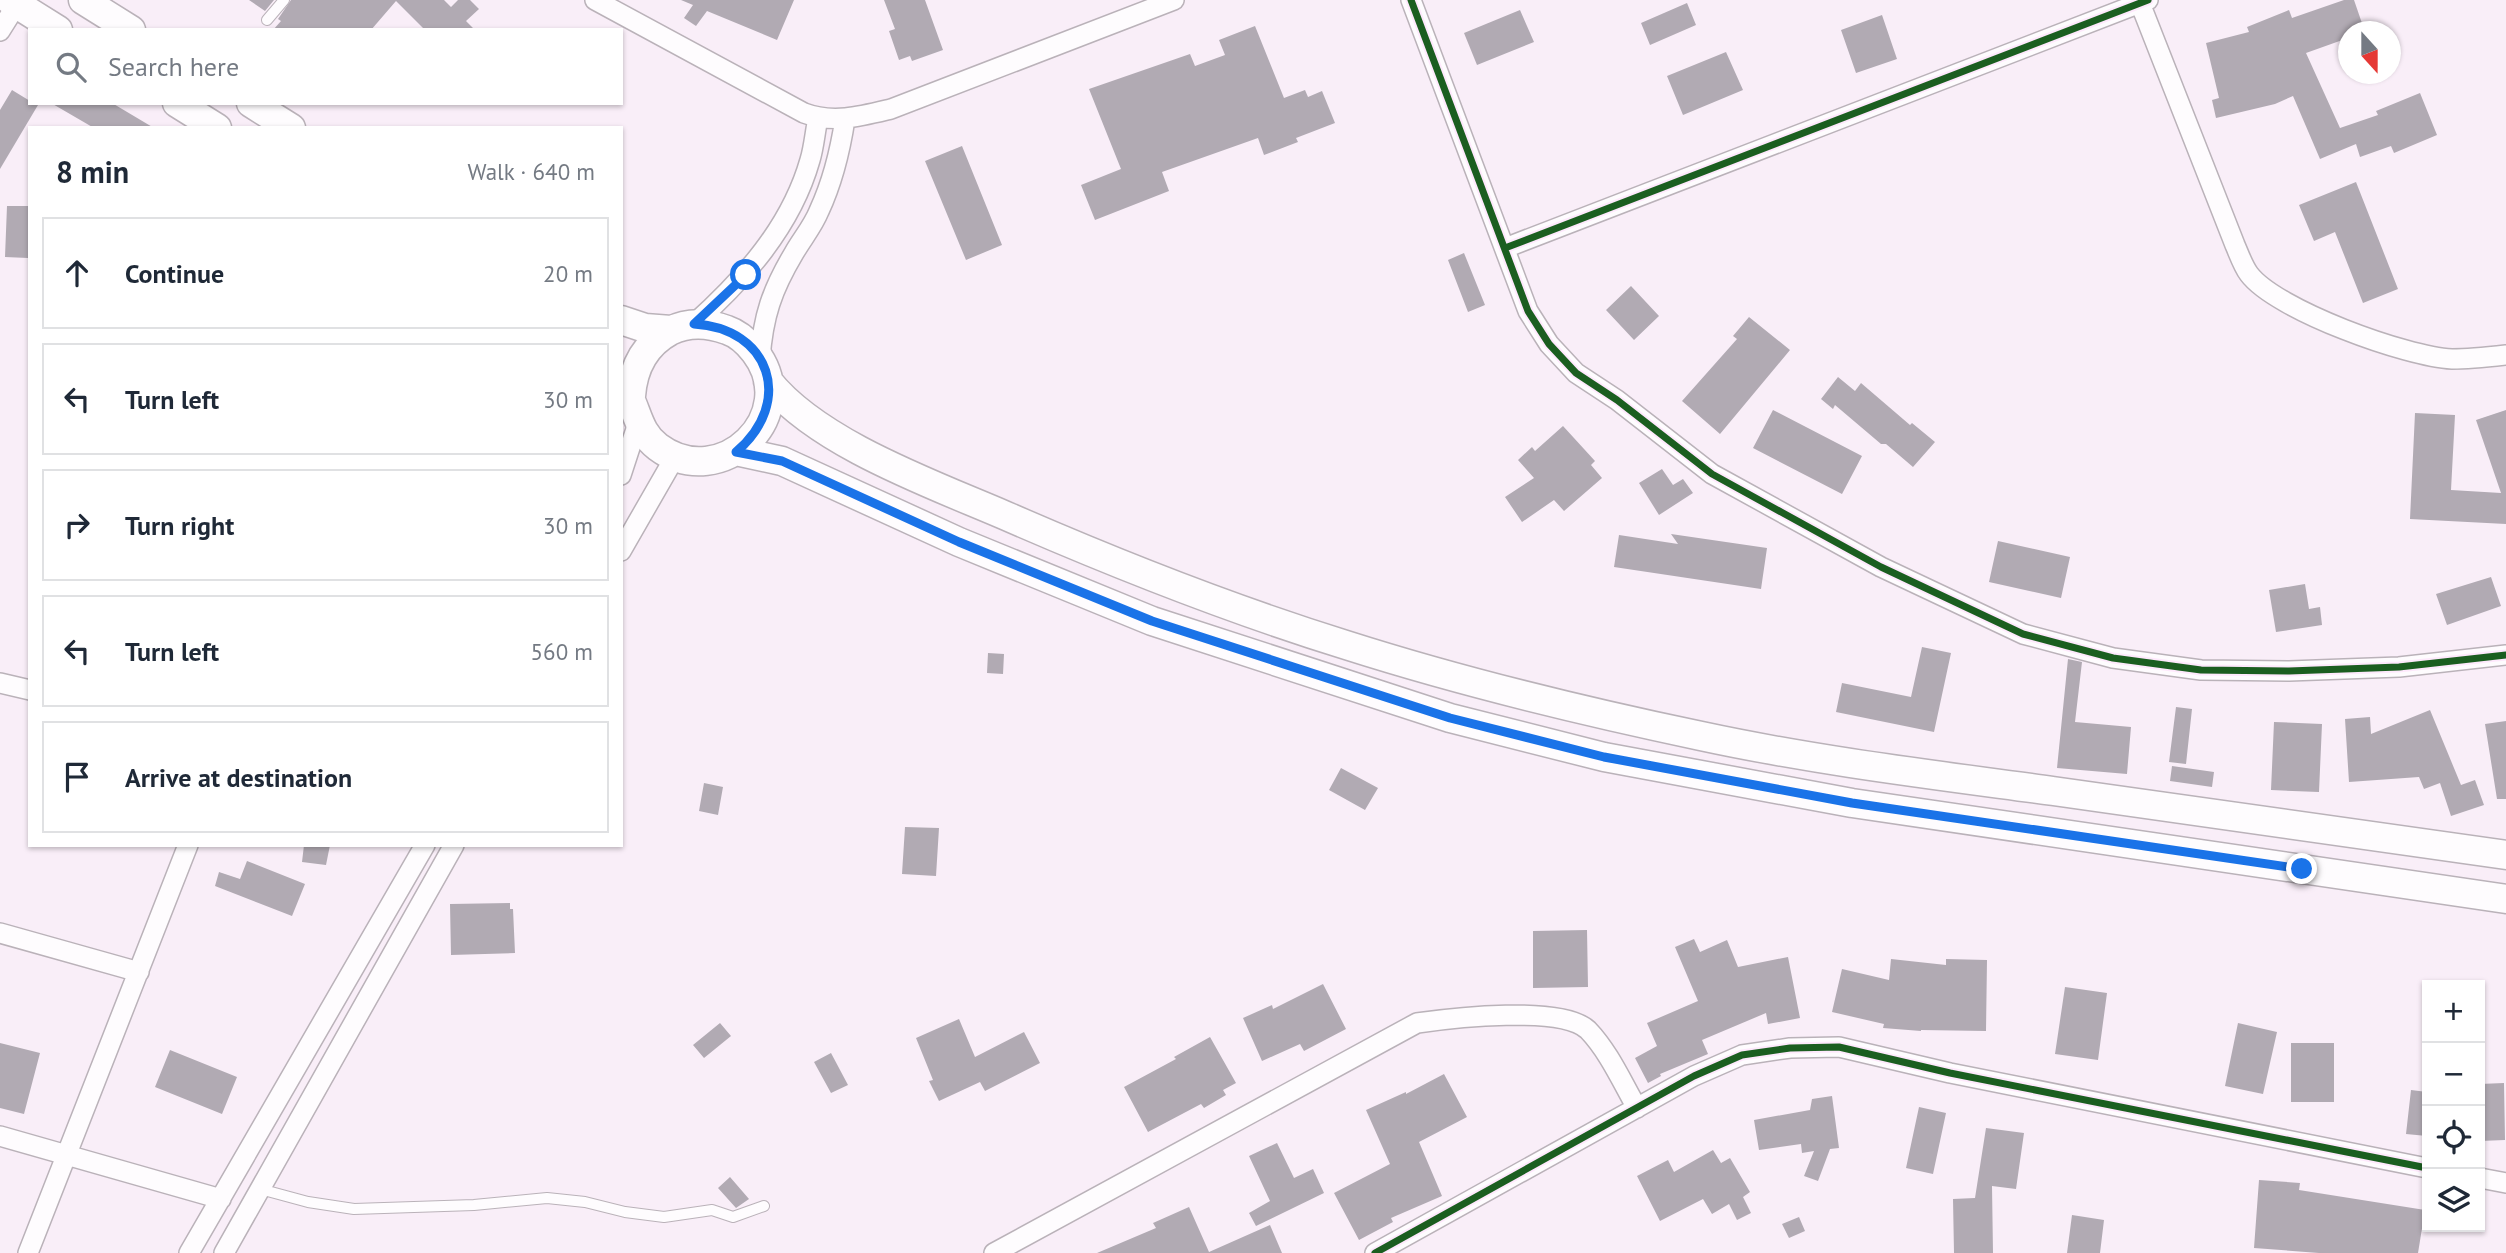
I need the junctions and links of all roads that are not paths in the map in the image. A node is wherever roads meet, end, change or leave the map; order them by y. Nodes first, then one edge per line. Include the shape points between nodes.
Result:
1 (83, 0) edge
2 (284, 0) edge
3 (595, 0) edge
4 (1174, 0) edge
5 (1410, 0) edge
6 (14, 2) edge
7 (2144, 2) edge
8 (267, 20) dead end
9 (55, 28) edge
10 (128, 28) edge
11 (0, 31) edge
12 (180, 105) edge
13 (254, 105) edge
14 (818, 118) junction
15 (845, 119) junction
16 (213, 126) edge
17 (288, 126) edge
18 (1504, 248) junction
19 (623, 321) edge
20 (682, 327) junction
21 (2506, 355) edge
22 (764, 370) junction
23 (626, 390) edge
24 (638, 424) junction
25 (736, 452) junction
26 (675, 457) junction
27 (623, 469) edge
28 (623, 548) edge
29 (2506, 655) edge
30 (0, 683) edge
31 (28, 690) edge
32 (187, 847) edge
33 (424, 847) edge
34 (453, 847) edge
35 (2506, 855) edge
36 (2506, 899) edge
37 (0, 933) edge
38 (139, 972) junction
39 (1637, 1108) junction
40 (0, 1136) edge
41 (67, 1153) junction
42 (2422, 1167) edge
43 (2485, 1179) edge
44 (2506, 1184) edge
45 (260, 1189) junction
46 (221, 1199) junction
47 (764, 1206) dead end
48 (28, 1253) edge
49 (189, 1253) edge
50 (224, 1253) edge
51 (994, 1253) edge
52 (1375, 1253) edge

1 - 10 main road
2 - 8 lane
3 - 14 street
4 - 15 street via 891,108
5 - 18 street
6 - 9 main road
6 - 11 street
7 - 18 street
7 - 21 street via 2248,274 2266,291 2326,321 2412,352 2451,359
12 - 16 main road
13 - 17 main road
14 - 15 street
14 - 20 street via 811,158 778,230 746,275
15 - 22 street via 832,180 818,215 768,307 763,325
18 - 29 street via 1528,311 1549,344 1576,373 1712,474 1881,567 2022,634 2113,658 2201,670 2399,667
19 - 20 main road via 645,328
20 - 22 main road via 714,325 732,332 749,343
20 - 23 main road via 646,350
22 - 25 main road via 769,401 763,421
22 - 35 main road via 797,412 918,478 1187,590 1346,645 1500,689 1703,736 1877,767
23 - 24 main road
24 - 26 main road via 656,446
24 - 27 street
25 - 26 main road via 709,461
25 - 36 main road via 782,461 959,542 1152,621 1450,718 1604,757 1852,803
26 - 28 street
30 - 31 street
32 - 38 street
33 - 46 street
34 - 45 street
37 - 38 street
38 - 41 street
39 - 42 street via 1742,1055 1839,1047
39 - 51 street via 1585,1028 1551,1016 1464,1017 1417,1023
39 - 52 street
40 - 41 street
41 - 46 street
41 - 48 street
43 - 44 street
45 - 47 lane via 354,1209 547,1198 664,1217 712,1210 733,1217
45 - 50 street
46 - 49 street

